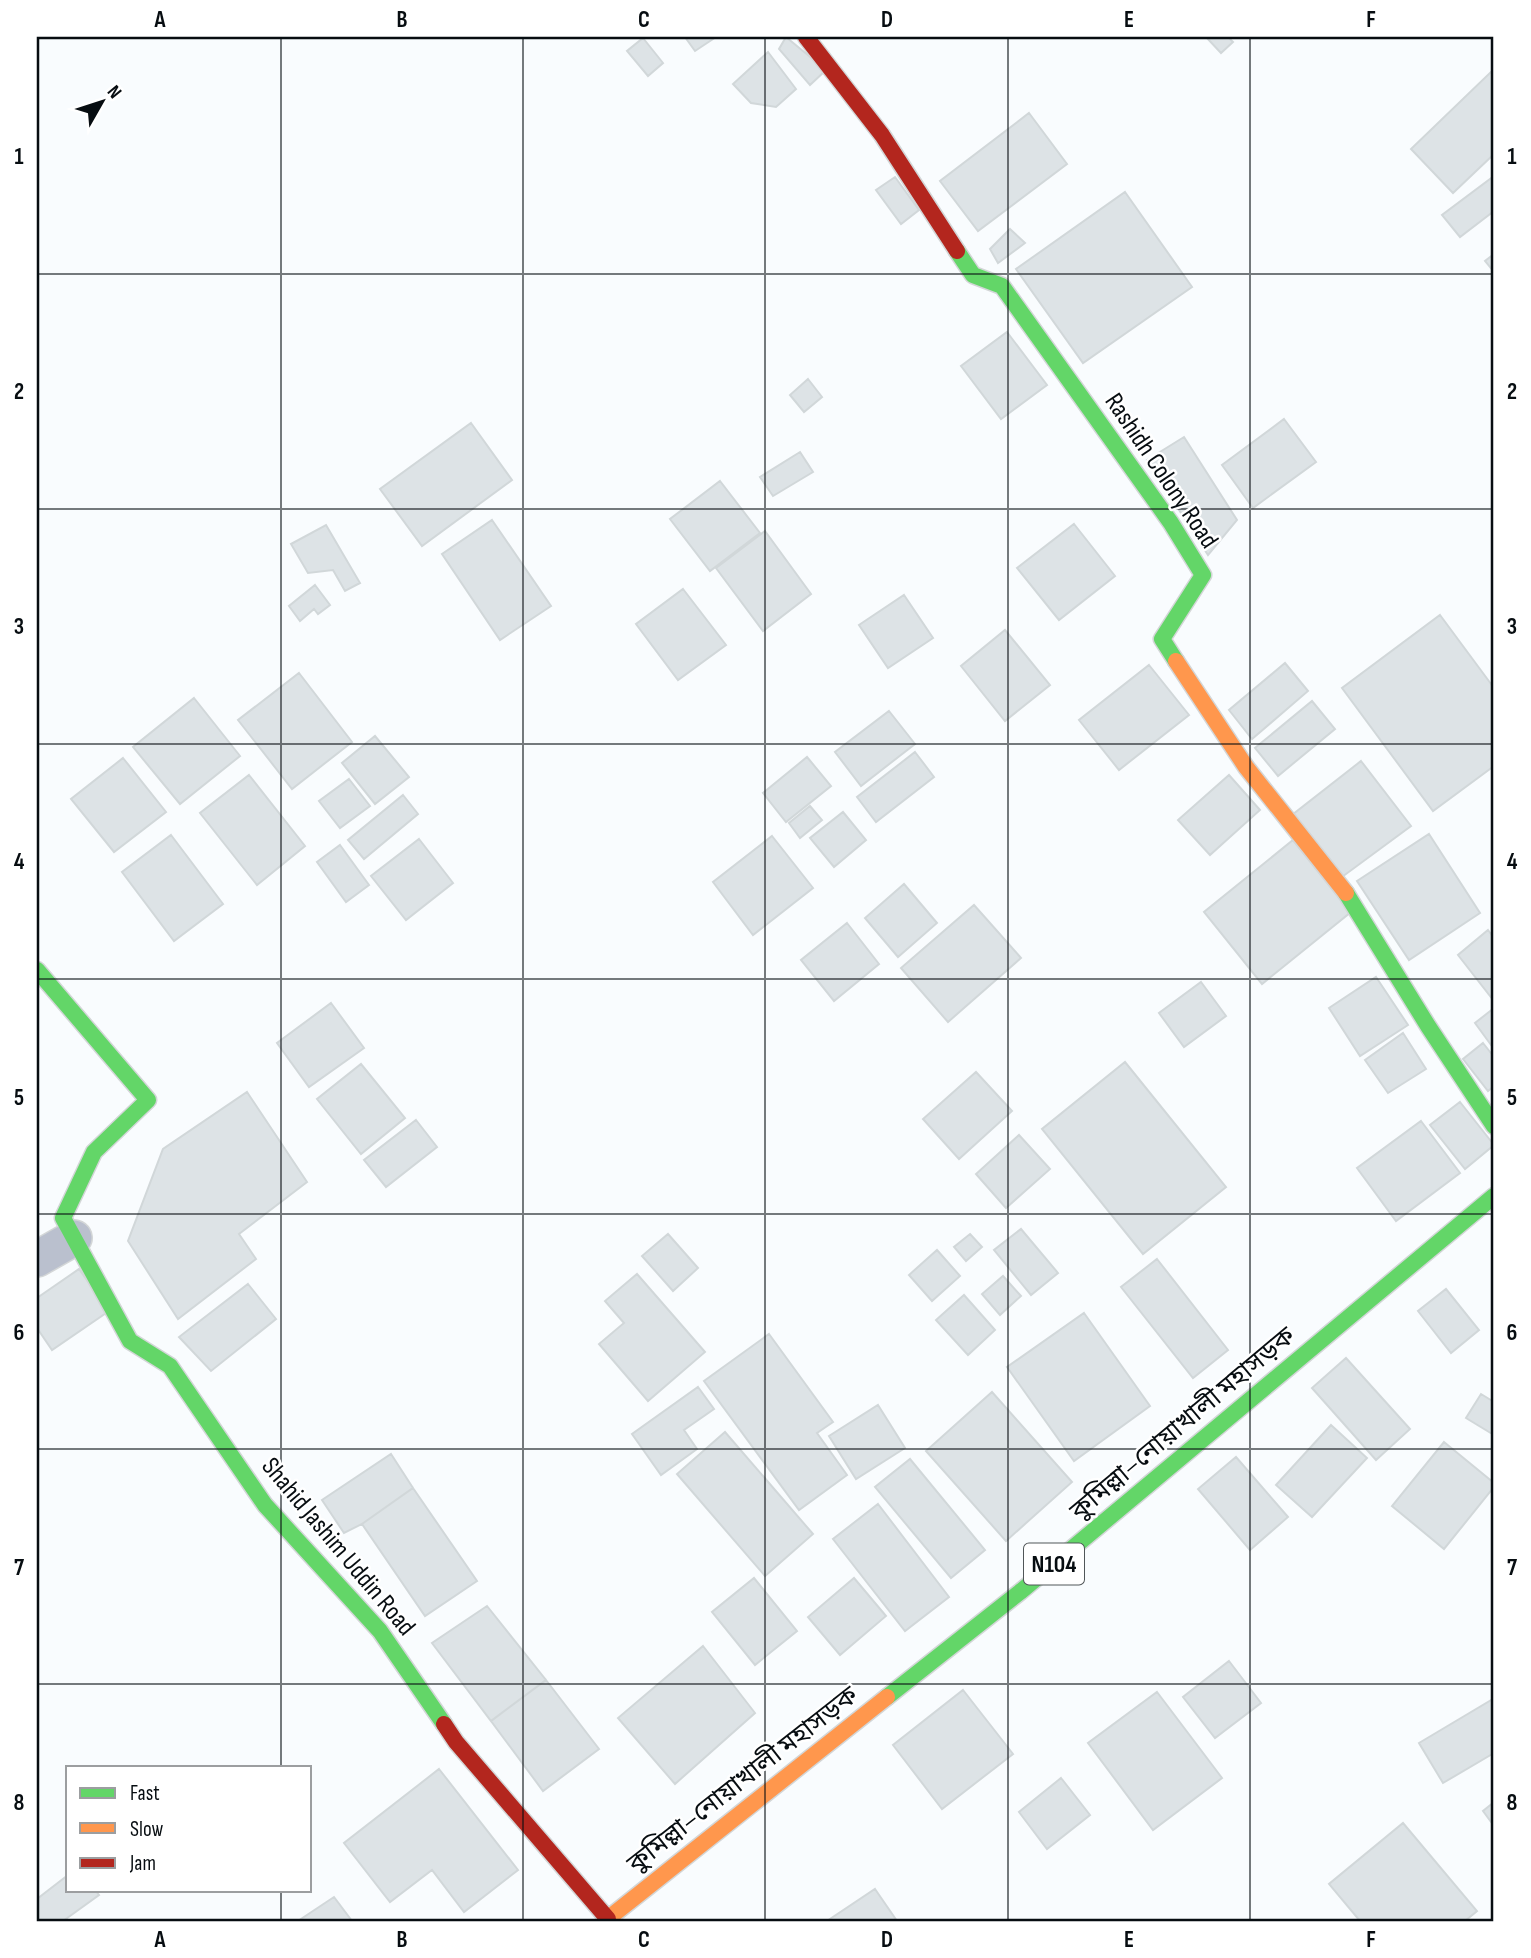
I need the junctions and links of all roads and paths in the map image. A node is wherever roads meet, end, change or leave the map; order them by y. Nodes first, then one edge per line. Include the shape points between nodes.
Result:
1 (806, 37) edge
2 (37, 970) edge
3 (1494, 1126) edge
4 (1494, 1196) edge
5 (74, 1238) junction
6 (37, 1259) edge
7 (607, 1920) edge

1 - 3 main road, Rashidh Colony Road via 882,135 973,275 1002,286 1171,523 1203,575 1162,639 1246,767 1345,891
2 - 5 main road, Shahid Jashim Uddin Road via 148,1100 94,1152 63,1218
4 - 7 main road, কুমিল্লা–নোয়াখালী মহাসড়ক / N104 via 1020,1592
5 - 6 street
5 - 7 main road, Shahid Jashim Uddin Road via 130,1341 170,1366 265,1504 380,1631 456,1742

